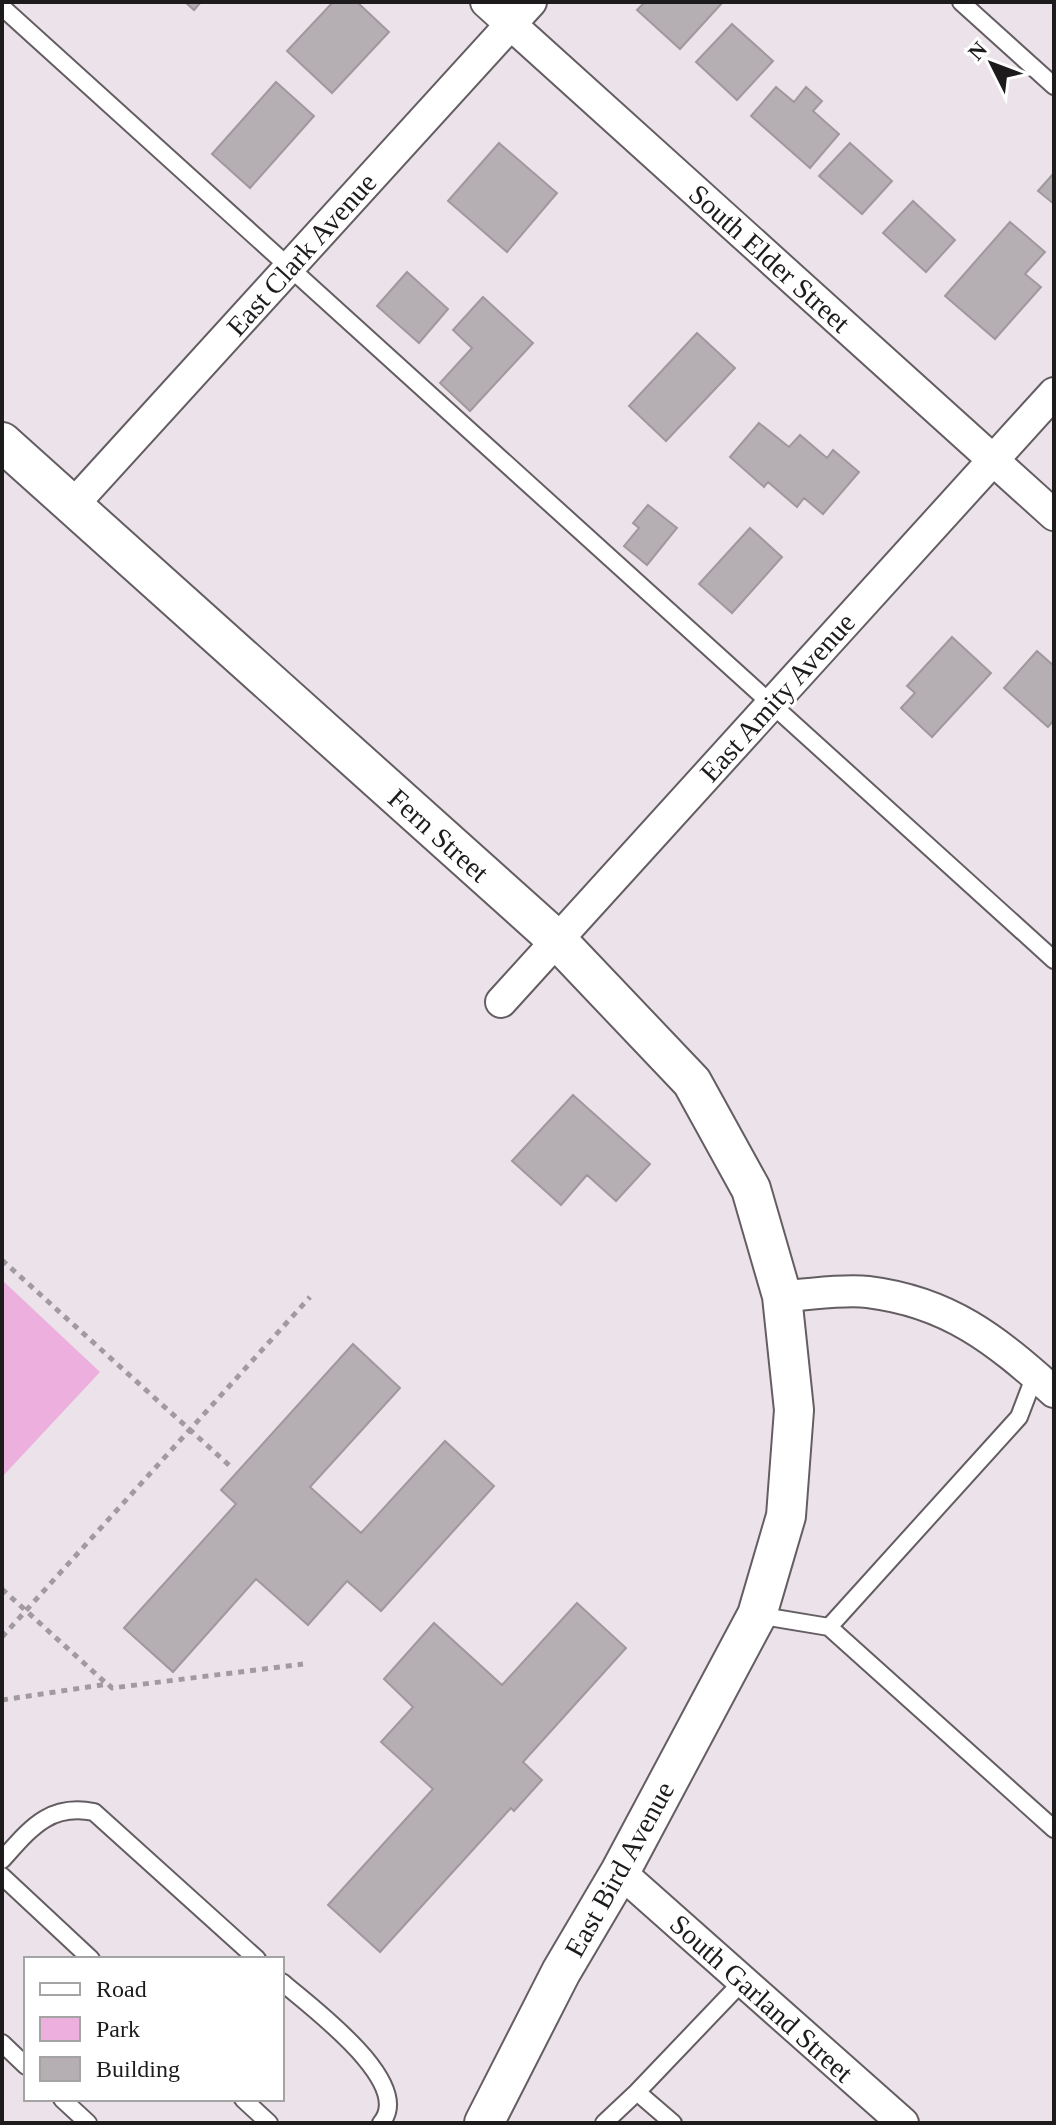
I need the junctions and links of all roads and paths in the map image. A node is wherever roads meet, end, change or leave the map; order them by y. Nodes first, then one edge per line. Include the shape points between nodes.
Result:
1 (486, 2) edge
2 (531, 2) edge
3 (961, 2) edge
4 (2, 7) edge
5 (510, 24) junction
6 (1054, 86) edge
7 (290, 267) junction
8 (1054, 393) edge
9 (2, 442) edge
10 (994, 460) junction
11 (72, 506) junction
12 (1054, 515) edge
13 (772, 704) junction
14 (557, 940) junction
15 (1054, 960) edge
16 (501, 1002) dead end
17 (2, 1260) edge
18 (782, 1296) junction
19 (310, 1297) dead end
20 (1048, 1374) edge
21 (189, 1430) junction
22 (230, 1466) dead end
23 (2, 1589) edge
24 (26, 1611) junction
25 (757, 1615) junction
26 (829, 1627) junction
27 (2, 1637) edge
28 (303, 1664) dead end
29 (108, 1684) junction
30 (2, 1700) edge
31 (1054, 1829) edge
32 (2, 1860) edge
33 (620, 1872) junction
34 (2, 1876) edge
35 (89, 1957) edge
36 (255, 1957) edge
37 (743, 1981) junction
38 (284, 1984) edge
39 (2, 2043) edge
40 (24, 2064) edge
41 (637, 2092) junction
42 (64, 2101) edge
43 (245, 2101) edge
44 (88, 2123) edge
45 (269, 2123) edge
46 (381, 2123) edge
47 (484, 2123) edge
48 (604, 2123) edge
49 (673, 2123) edge
50 (903, 2123) edge

1 - 5 street, South Elder Street
2 - 5 street, East Clark Avenue
3 - 6 lane
4 - 7 lane
5 - 7 street, East Clark Avenue
5 - 10 street, South Elder Street
7 - 11 street, East Clark Avenue
7 - 13 lane
8 - 10 street, East Amity Avenue
9 - 11 street, Fern Street
10 - 12 street, South Elder Street
10 - 13 street, East Amity Avenue
11 - 14 street, Fern Street
13 - 14 street, East Amity Avenue
13 - 15 lane
14 - 16 street, East Amity Avenue
14 - 18 street, Fern Street via 692,1082 751,1189
17 - 21 path
18 - 20 street via 867,1292 937,1308
18 - 25 street, East Bird Avenue via 794,1410 786,1516
19 - 21 path
20 - 26 lane via 1019,1417
21 - 22 path
21 - 24 path
23 - 24 path
24 - 27 path
24 - 29 path
25 - 26 lane
25 - 33 street, East Bird Avenue
26 - 31 lane
28 - 29 path via 112,1688
29 - 30 path
32 - 36 lane via 33,1826 54,1813 74,1808 94,1812
33 - 37 street, South Garland Street
33 - 47 street, East Bird Avenue via 561,1972
34 - 35 lane
37 - 41 lane
37 - 50 street, South Garland Street
38 - 46 lane via 379,2076 387,2096
39 - 40 lane
41 - 48 lane
41 - 49 lane
42 - 44 lane
43 - 45 lane

